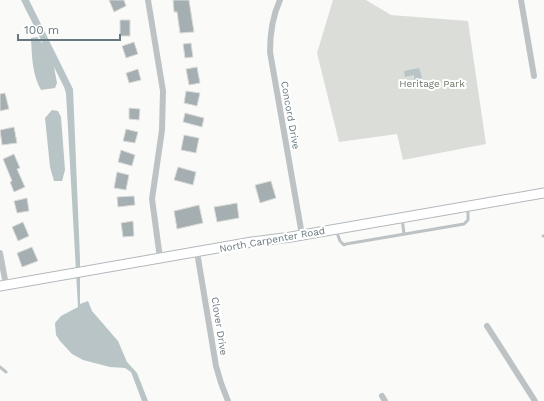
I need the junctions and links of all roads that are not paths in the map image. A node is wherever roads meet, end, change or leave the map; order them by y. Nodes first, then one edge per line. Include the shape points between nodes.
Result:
1 (148, 0) edge
2 (280, 0) edge
3 (521, 0) edge
4 (534, 76) dead end
5 (544, 193) edge
6 (468, 206) junction
7 (401, 217) junction
8 (335, 228) junction
9 (404, 234) junction
10 (302, 235) junction
11 (197, 252) junction
12 (0, 253) edge
13 (160, 258) junction
14 (3, 286) edge
15 (487, 326) dead end
16 (0, 367) edge
17 (6, 372) dead end
18 (228, 401) edge
19 (535, 401) edge

1 - 13 street via 163,91 162,130 152,199
2 - 10 street, Concord Drive via 273,16 270,52
3 - 4 street
5 - 6 street, North Carpenter Road
6 - 7 street, North Carpenter Road
6 - 9 lane via 468,220 464,224
7 - 8 street, North Carpenter Road
7 - 9 lane
8 - 9 lane via 340,241 344,244
8 - 10 street, North Carpenter Road
10 - 11 street, North Carpenter Road
11 - 13 street, North Carpenter Road
11 - 18 street, Clover Drive via 216,366
12 - 14 street
13 - 14 street, North Carpenter Road
15 - 19 street
16 - 17 lane

